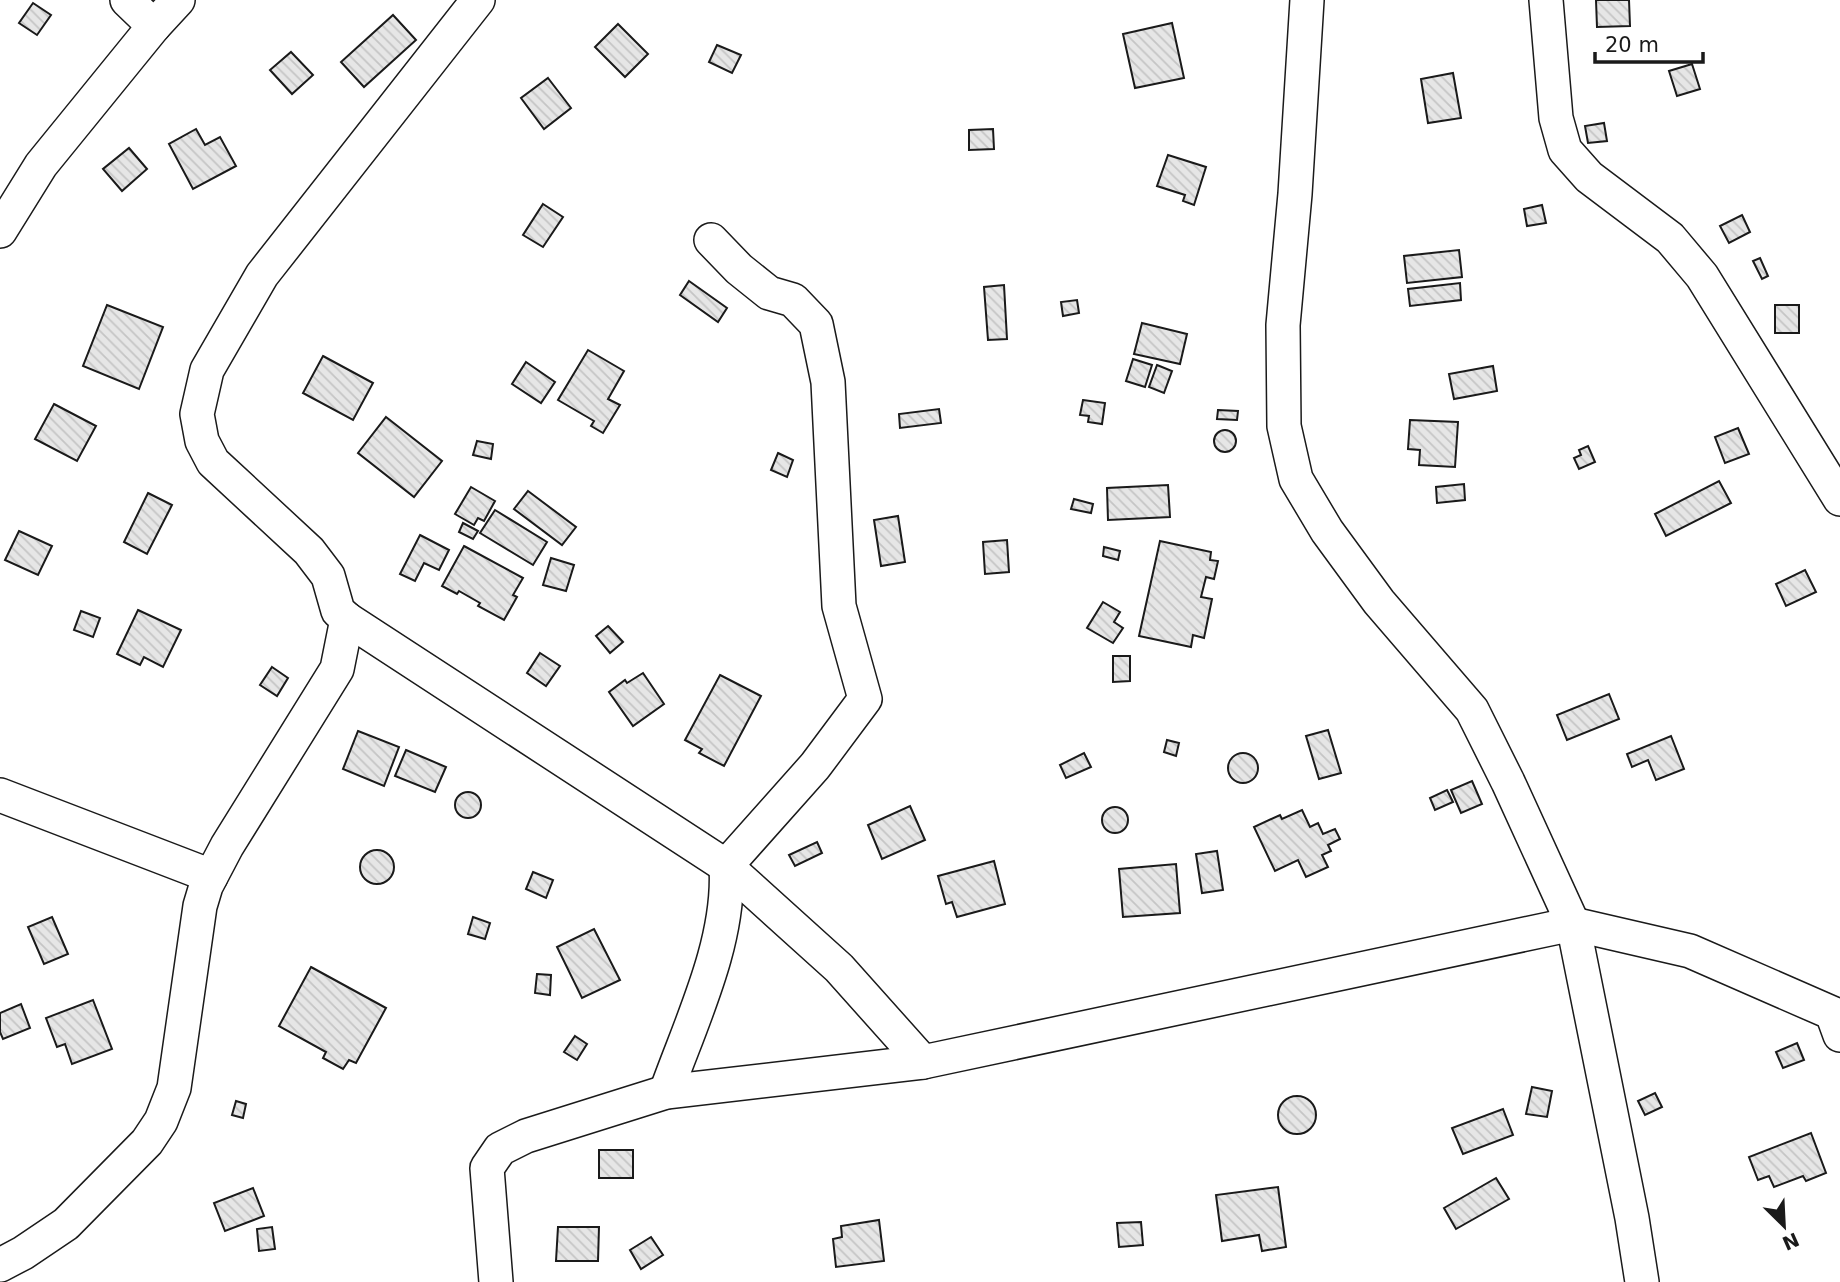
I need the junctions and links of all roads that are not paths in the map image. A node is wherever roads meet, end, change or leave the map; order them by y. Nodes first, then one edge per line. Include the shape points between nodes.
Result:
1 (127, 0) edge
2 (178, 0) edge
3 (478, 0) edge
4 (1307, 0) edge
5 (1546, 0) edge
6 (154, 26) junction
7 (0, 231) edge
8 (711, 240) dead end
9 (1840, 499) edge
10 (347, 619) junction
11 (0, 795) edge
12 (726, 866) junction
13 (211, 876) junction
14 (1573, 924) junction
15 (1840, 1035) edge
16 (923, 1062) junction
17 (666, 1092) junction
18 (0, 1265) edge
19 (496, 1282) edge
20 (1642, 1282) edge

1 - 6 street
2 - 6 street
3 - 10 street via 262,275 207,370 197,414 202,441 213,462 309,551 328,576 338,611
4 - 14 street via 1283,325 1284,426 1296,479 1326,531 1378,602 1472,710
5 - 9 street via 1556,118 1565,150 1589,177 1670,237 1702,276
6 - 7 street via 41,165
8 - 12 street via 769,293 793,300 816,324 828,382 839,606 865,699 815,766
10 - 12 street
10 - 13 street via 337,669
11 - 13 street
12 - 16 street via 839,968
12 - 17 street via 723,924
13 - 18 street via 200,906 174,1088 161,1121 147,1142 66,1224
14 - 15 street via 1690,951 1832,1013
14 - 16 street
14 - 20 street
16 - 17 street
17 - 19 street via 526,1136 499,1149 487,1168

